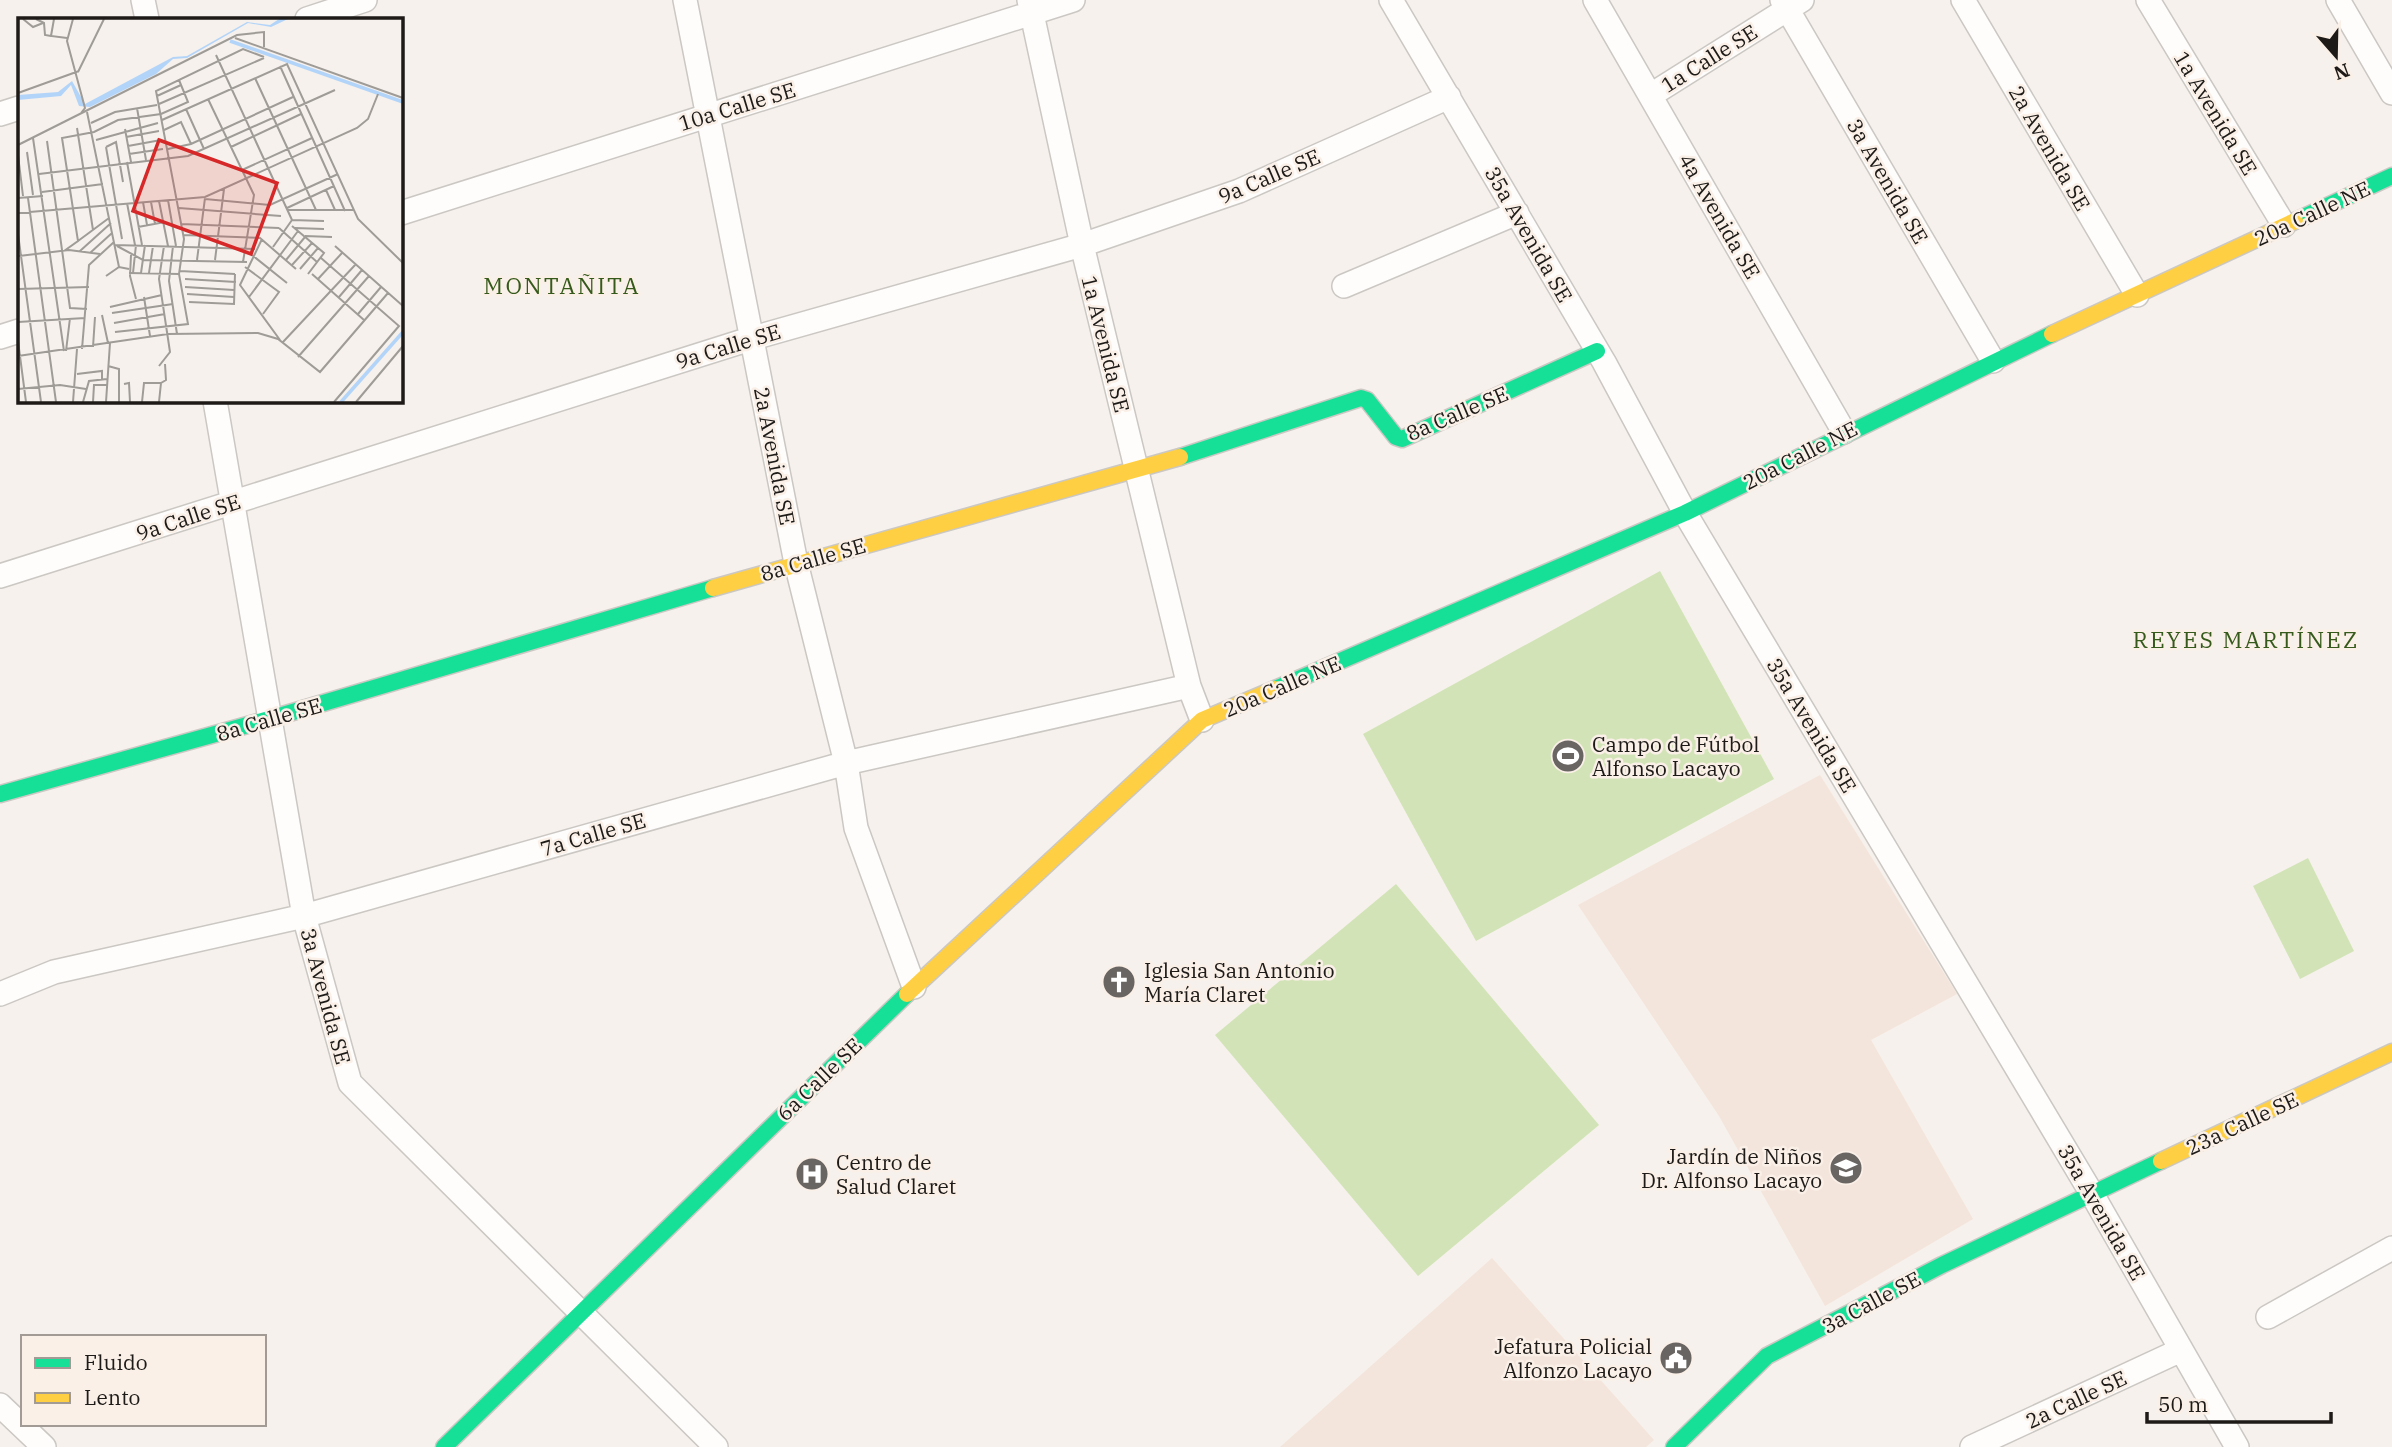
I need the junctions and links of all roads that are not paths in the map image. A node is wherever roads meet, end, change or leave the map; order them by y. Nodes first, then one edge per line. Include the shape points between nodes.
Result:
1 (143, 0) edge
2 (365, 0) edge
3 (685, 0) edge
4 (1073, 0) edge
5 (1391, 0) edge
6 (1595, 0) edge
7 (1963, 0) edge
8 (2148, 0) edge
9 (2338, 0) edge
10 (1791, 3) edge
11 (1030, 8) edge
12 (147, 18) edge
13 (310, 18) edge
14 (2392, 93) edge
15 (1651, 95) junction
16 (1449, 97) junction
17 (18, 108) edge
18 (0, 114) edge
19 (708, 115) junction
20 (2392, 176) edge
21 (402, 213) edge
22 (1517, 213) junction
23 (2284, 225) junction
24 (1082, 245) junction
25 (1345, 286) dead end
26 (2137, 295) junction
27 (18, 331) edge
28 (0, 337) edge
29 (753, 338) junction
30 (1597, 351) junction
31 (1993, 361) junction
32 (215, 402) edge
33 (1844, 432) junction
34 (1138, 471) junction
35 (234, 502) junction
36 (1685, 513) junction
37 (796, 563) junction
38 (0, 576) edge
39 (1189, 686) junction
40 (270, 719) junction
41 (1202, 720) junction
42 (846, 763) junction
43 (0, 794) edge
44 (304, 916) junction
45 (914, 987) junction
46 (0, 994) edge
47 (2392, 1052) edge
48 (2092, 1194) junction
49 (2392, 1248) edge
50 (580, 1312) junction
51 (2268, 1317) dead end
52 (2180, 1350) junction
53 (0, 1405) edge
54 (21, 1425) edge
55 (22, 1426) edge
56 (44, 1447) edge
57 (444, 1447) edge
58 (716, 1447) edge
59 (1674, 1447) edge
60 (1972, 1447) edge
61 (2237, 1447) edge

1 - 12 street
2 - 13 street
3 - 19 street, 2a Avenida SE
4 - 11 street, 10a Calle SE
5 - 16 street, 35a Avenida SE
6 - 15 street, 4a Avenida SE
7 - 26 street, 2a Avenida SE
8 - 23 street, 1a Avenida SE
9 - 14 street
10 - 15 street, 1a Calle SE
10 - 31 street, 3a Avenida SE
11 - 19 street, 10a Calle SE
11 - 24 street, 1a Avenida SE
15 - 33 street, 4a Avenida SE
16 - 22 street, 35a Avenida SE
16 - 24 street, 9a Calle SE via 1239,191
17 - 18 street
19 - 21 street, 10a Calle SE
19 - 29 street, 2a Avenida SE
20 - 23 street, 20a Calle NE
22 - 25 street
22 - 30 street, 35a Avenida SE
23 - 26 street, 20a Calle NE
24 - 29 street, 9a Calle SE
24 - 34 street, 1a Avenida SE
26 - 31 street, 20a Calle NE
27 - 28 street
29 - 35 street, 9a Calle SE
29 - 37 street, 2a Avenida SE
30 - 34 street, 8a Calle SE via 1402,439 1361,398
30 - 36 street, 35a Avenida SE
31 - 33 street, 20a Calle NE
32 - 35 street, 3a Avenida SE
33 - 36 street, 20a Calle NE
34 - 37 street, 8a Calle SE
34 - 39 street, 1a Avenida SE
35 - 38 street, 9a Calle SE
35 - 40 street, 3a Avenida SE
36 - 41 street, 20a Calle NE
36 - 48 street, 35a Avenida SE
37 - 40 street, 8a Calle SE
37 - 42 street, 2a Avenida SE
39 - 41 street, 1a Avenida SE
39 - 42 street, 7a Calle SE
40 - 43 street, 8a Calle SE
40 - 44 street, 3a Avenida SE
41 - 45 street, 6a Calle SE
42 - 44 street, 7a Calle SE
42 - 45 street, 2a Avenida SE via 856,828
44 - 46 street, 7a Calle SE via 54,972
44 - 50 street, 3a Avenida SE via 350,1083
45 - 50 street, 6a Calle SE
47 - 48 street, 23a Calle SE
48 - 52 street, 35a Avenida SE
48 - 59 street, 3a Calle SE via 1767,1356
49 - 51 street
50 - 57 street, 6a Calle SE
50 - 58 street, 3a Avenida SE
52 - 60 street, 2a Calle SE
52 - 61 street, 35a Avenida SE
53 - 54 street
55 - 56 street

